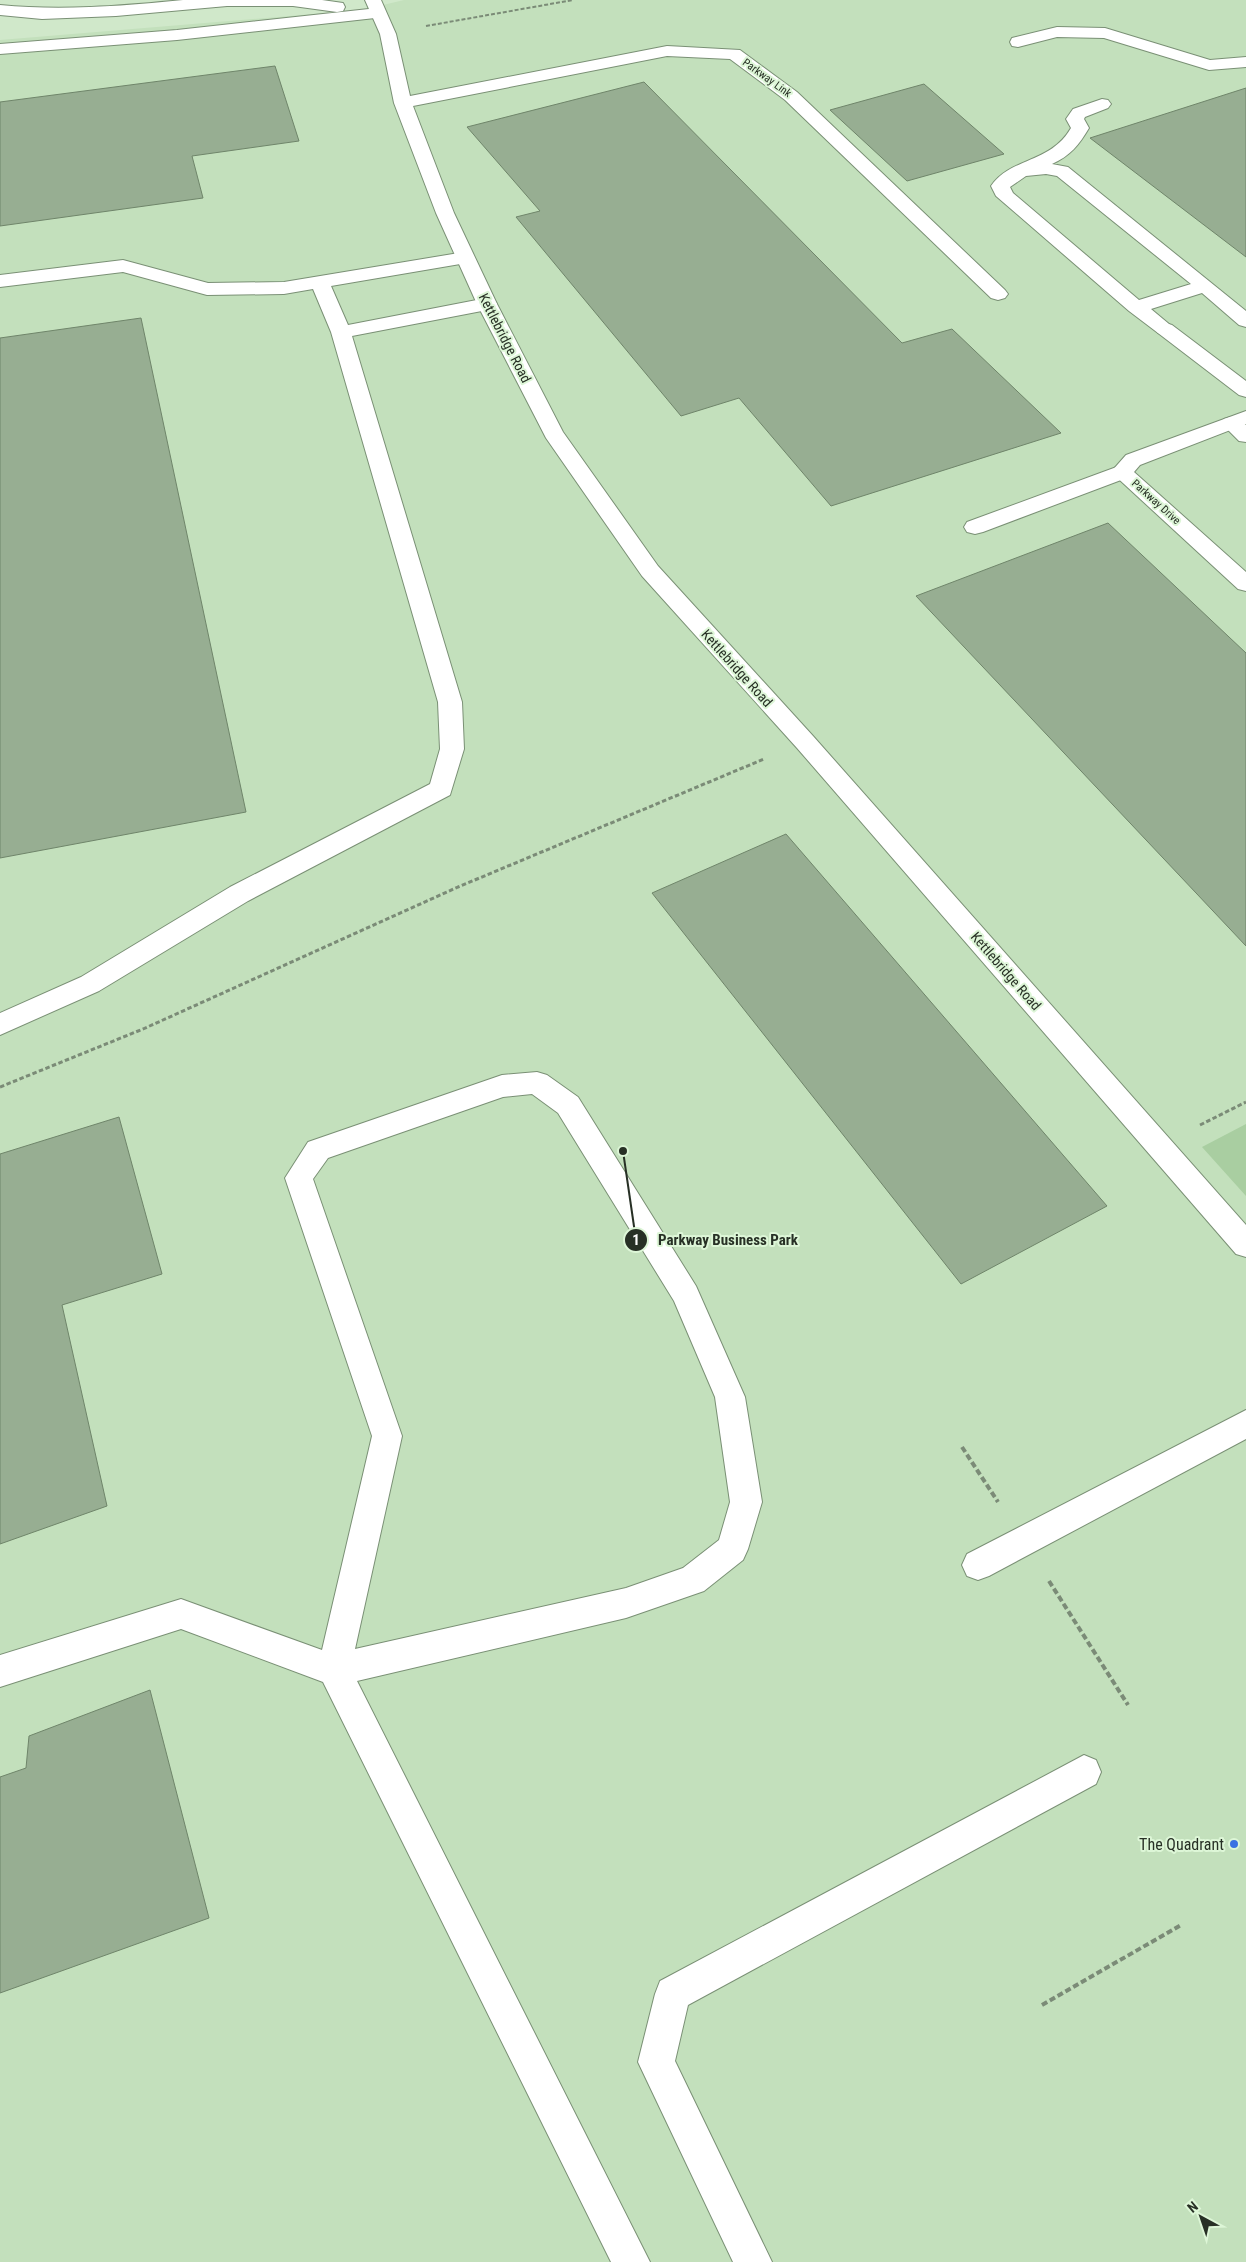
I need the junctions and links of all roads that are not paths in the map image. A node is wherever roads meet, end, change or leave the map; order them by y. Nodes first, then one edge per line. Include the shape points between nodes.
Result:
1 (376, 6) edge
2 (0, 10) edge
3 (1018, 42) dead end
4 (0, 49) edge
5 (1246, 62) edge
6 (403, 103) junction
7 (1102, 104) dead end
8 (1023, 172) junction
9 (465, 258) junction
10 (0, 281) edge
11 (320, 282) junction
12 (1205, 286) junction
13 (998, 294) dead end
14 (487, 304) junction
15 (1136, 308) junction
16 (1246, 321) edge
17 (341, 332) junction
18 (1246, 391) edge
19 (1241, 425) edge
20 (1122, 472) junction
21 (975, 527) dead end
22 (1246, 584) edge
23 (0, 1025) edge
24 (1246, 1245) edge
25 (1246, 1424) edge
26 (978, 1565) dead end
27 (334, 1670) junction
28 (0, 1671) edge
29 (1084, 1772) dead end
30 (631, 2262) edge
31 (753, 2262) edge

1 - 2 street via 227,1 42,14
1 - 4 street via 177,35
1 - 6 street, Kettlebridge Road via 388,34
3 - 5 street via 1057,32 1105,33 1209,65
6 - 9 street, Kettlebridge Road
6 - 13 street, Parkway Link via 667,51 734,54 792,96
7 - 8 street via 1079,113 1075,119 1080,128 1069,146 1050,160
8 - 12 street via 1062,171
8 - 15 street via 1000,186 1005,196
9 - 11 street
9 - 14 street, Kettlebridge Road
10 - 11 street via 123,266 208,289 284,288
11 - 17 street
12 - 15 street
12 - 16 street
14 - 17 street
14 - 24 street, Kettlebridge Road via 554,433 650,571 806,742
15 - 18 street
17 - 23 street via 450,702 452,749 441,789 240,894 90,984
19 - 20 street, Parkway Drive via 1133,460
20 - 21 street
20 - 22 street, Parkway Drive
25 - 26 street
27 - 27 street via 387,1436 299,1178 318,1150 502,1086 537,1083 568,1105 686,1295 730,1397 746,1502 732,1549 693,1580 626,1603
27 - 28 street via 181,1614
27 - 30 street
29 - 31 street via 673,1994 656,2062

